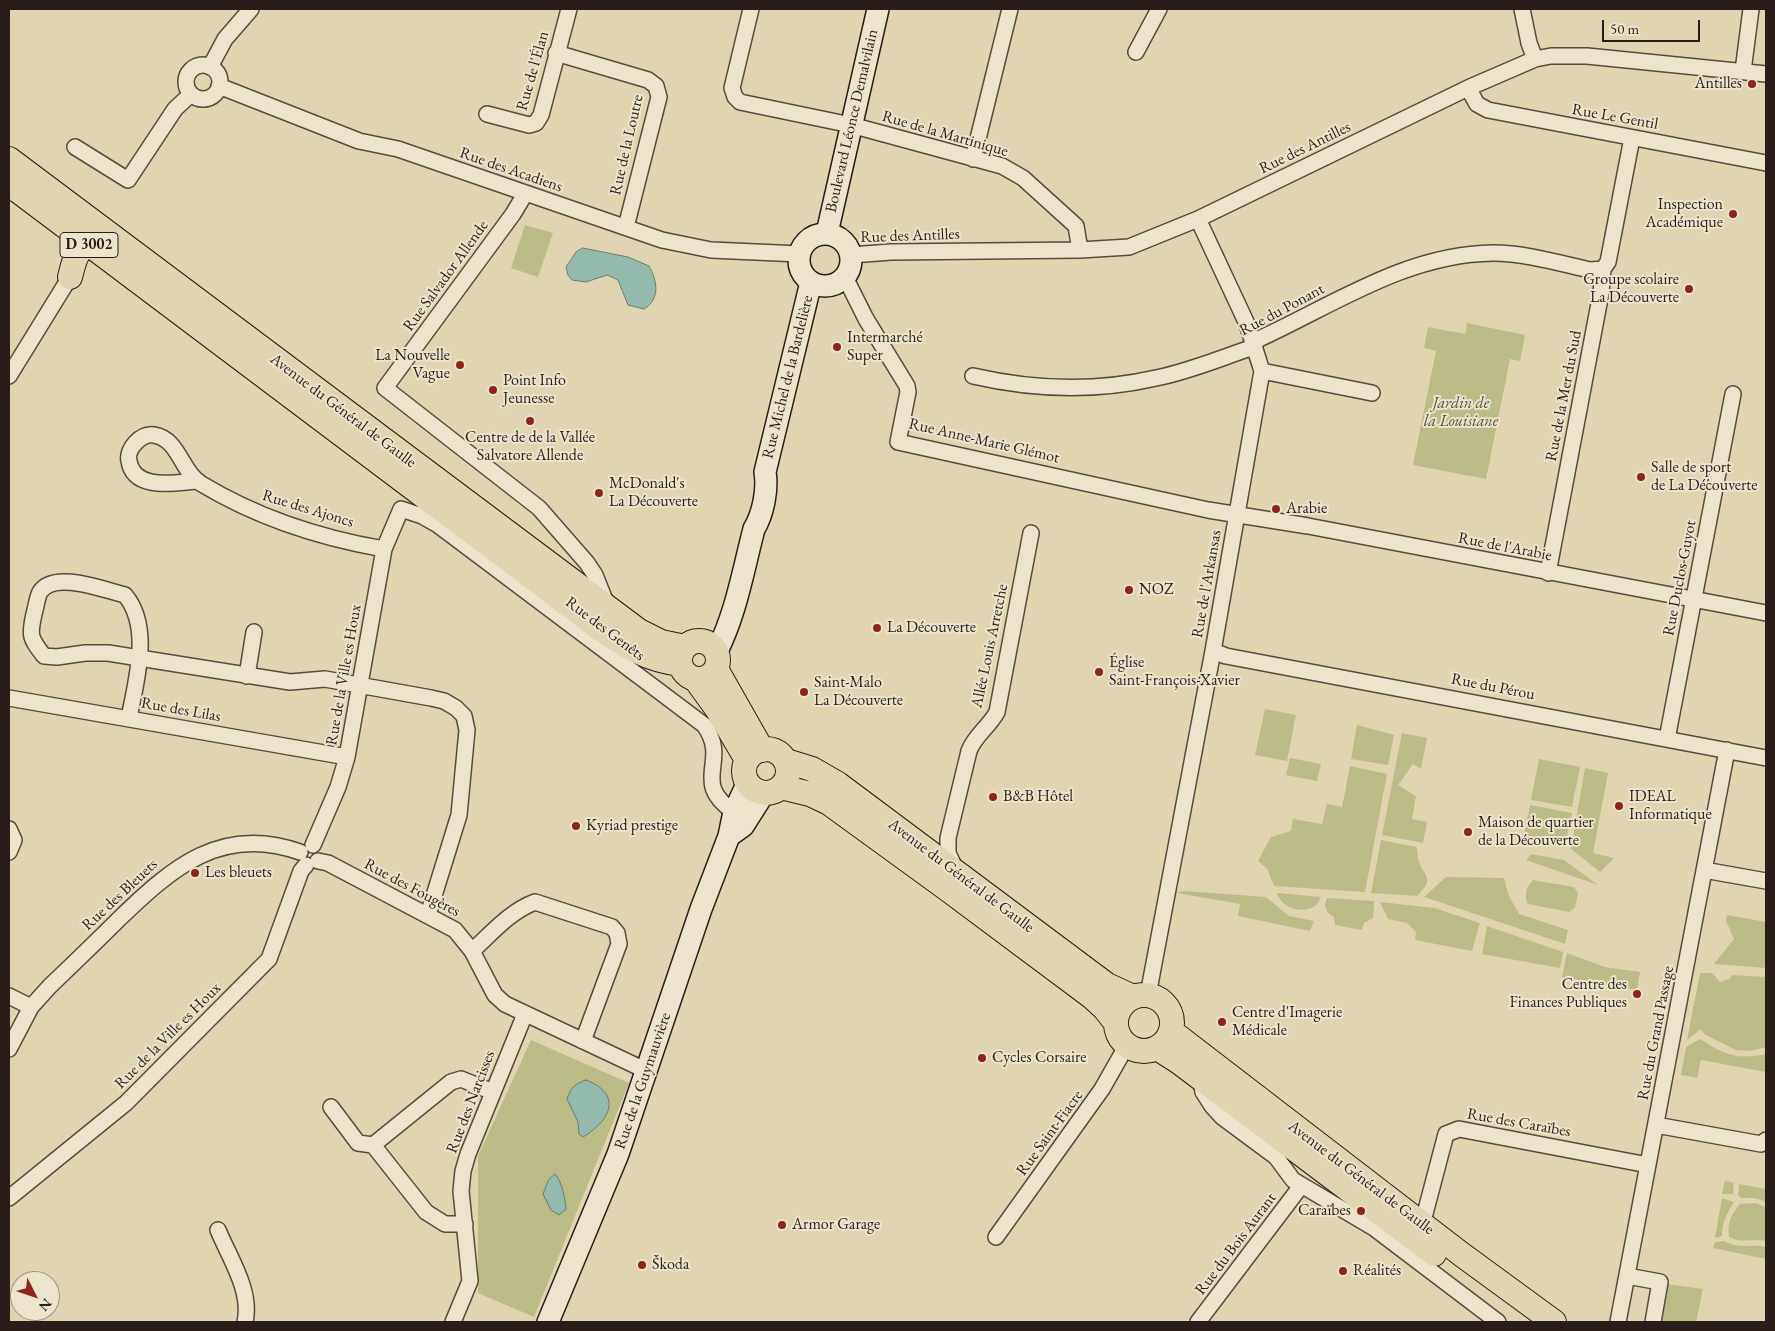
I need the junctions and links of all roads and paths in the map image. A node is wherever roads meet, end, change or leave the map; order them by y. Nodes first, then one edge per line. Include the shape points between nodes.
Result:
1 (251, 9) edge
2 (569, 9) edge
3 (751, 9) edge
4 (878, 9) edge
5 (1010, 9) edge
6 (1159, 9) edge
7 (1522, 9) edge
8 (1752, 9) edge
9 (1136, 52) dead end
10 (556, 53) junction
11 (1535, 59) junction
12 (210, 67) junction
13 (1743, 71) junction
14 (1766, 74) edge
15 (219, 86) junction
16 (1468, 88) junction
17 (191, 94) junction
18 (487, 114) dead end
19 (851, 125) junction
20 (1632, 138) junction
21 (75, 147) dead end
22 (9, 159) edge
23 (973, 159) junction
24 (1766, 163) edge
25 (9, 184) edge
26 (525, 194) junction
27 (1198, 219) junction
28 (626, 227) junction
29 (826, 233) junction
30 (128, 249) junction
31 (1080, 250) junction
32 (97, 251) junction
33 (800, 254) junction
34 (851, 255) junction
35 (1603, 269) junction
36 (70, 277) joint
37 (845, 277) junction
38 (811, 282) junction
39 (1255, 343) junction
40 (1262, 371) junction
41 (9, 376) edge
42 (973, 376) dead end
43 (1372, 393) dead end
44 (1733, 394) dead end
45 (198, 481) dead end
46 (401, 509) joint
47 (1237, 515) junction
48 (1031, 534) dead end
49 (384, 549) junction
50 (1548, 573) junction
51 (1692, 600) junction
52 (608, 607) junction
53 (1766, 613) edge
54 (254, 632) dead end
55 (1213, 651) junction
56 (141, 658) junction
57 (700, 659) junction
58 (247, 676) junction
59 (362, 684) junction
60 (9, 698) edge
61 (128, 718) junction
62 (1667, 739) junction
63 (1727, 750) junction
64 (347, 756) junction
65 (1766, 758) edge
66 (760, 774) junction
67 (734, 812) junction
68 (9, 829) edge
69 (729, 836) junction
70 (947, 844) junction
71 (921, 846) junction
72 (9, 852) edge
73 (309, 856) junction
74 (1704, 870) junction
75 (957, 873) junction
76 (1766, 881) edge
77 (428, 915) junction
78 (472, 951) junction
79 (9, 996) edge
80 (1141, 996) junction
81 (31, 1007) junction
82 (524, 1014) junction
83 (1116, 1023) junction
84 (1164, 1040) junction
85 (583, 1041) junction
86 (1127, 1045) junction
87 (9, 1049) edge
88 (647, 1071) junction
89 (1200, 1078) junction
90 (493, 1092) junction
91 (331, 1107) dead end
92 (1656, 1124) junction
93 (1766, 1140) edge
94 (373, 1145) junction
95 (1648, 1165) junction
96 (1301, 1186) junction
97 (9, 1198) edge
98 (465, 1224) junction
99 (1422, 1225) junction
100 (218, 1230) dead end
101 (996, 1237) dead end
102 (1627, 1276) junction
103 (244, 1322) edge
104 (453, 1322) edge
105 (548, 1322) edge
106 (1198, 1322) edge
107 (1498, 1322) edge
108 (1526, 1322) edge
109 (1554, 1322) edge
110 (1618, 1322) edge
111 (1653, 1322) edge

1 - 12 street via 225,39
2 - 10 street, Rue de l'Élan
3 - 19 street, Rue de la Martinique via 732,88 735,97 740,102
4 - 19 street, Boulevard Léonce Demalvilain
5 - 23 street
6 - 9 street
7 - 11 street
8 - 13 street
10 - 18 street, Rue de l'Élan via 541,115 536,123 529,125
10 - 28 street, Rue de la Loutre via 648,80 656,86 659,97
11 - 13 street, Rue des Antilles via 1587,56
11 - 16 street, Rue des Antilles
12 - 15 street via 218,76
12 - 17 street via 190,70 186,85
13 - 14 street, Rue des Antilles
15 - 17 street via 207,98
15 - 26 street, Rue des Acadiens via 359,141 398,149
16 - 20 street, Rue Le Gentil via 1477,104 1488,110
16 - 27 street, Rue des Antilles
17 - 21 street via 176,109 128,180
19 - 23 street, Rue de la Martinique
19 - 29 street, Boulevard Léonce Demalvilain
20 - 24 street, Rue Le Gentil
20 - 35 street, Rue de la Mer du Sud via 1608,262
22 - 30 main road, Avenue du Général de Gaulle
23 - 31 street, Rue de la Martinique via 1002,166 1023,178 1076,226
25 - 32 main road, Avenue du Général de Gaulle
26 - 28 street, Rue des Acadiens
26 - 52 street, Rue Salvador Allende via 385,388 524,494 587,563
27 - 31 street, Rue des Antilles via 1128,247
27 - 39 street, Rue de l'Arkansas
28 - 33 street, Rue des Acadiens via 687,246
29 - 33 street via 812,237
29 - 34 street via 843,240
30 - 32 main road, D 3002
30 - 52 main road, Avenue du Général de Gaulle
31 - 34 street, Rue des Antilles
32 - 36 main road, D 3002 via 81,249 75,257
32 - 57 main road, Avenue du Général de Gaulle via 598,628 632,651 658,661
33 - 38 street via 801,270
34 - 37 street
35 - 39 street, Rue du Ponant via 1590,270 1493,253 1430,260 1382,279
35 - 50 street, Rue de la Mer du Sud
36 - 41 street, D 3002
37 - 38 street via 828,286
37 - 47 street, Rue Anne-Marie Glémot via 866,319 907,386 898,442
38 - 57 street, Rue Michel de la Bardelière via 765,472 757,482 747,518 754,529 735,597 733,616
39 - 40 street, Rue de l'Arkansas
39 - 42 street, Rue du Ponant via 1248,350 1158,378 1114,386 1074,389 1002,383
40 - 43 street
40 - 47 street, Rue de l'Arkansas
44 - 51 street, Rue Duclos-Guyot
45 - 49 street, Rue des Ajoncs via 268,518
46 - 49 street, Rue de la Ville es Houx
46 - 67 street, Rue des Genêts via 438,525 704,725 715,746 711,786 719,801
47 - 50 street, Rue de l'Arabie
47 - 55 street, Rue de l'Arkansas
48 - 70 street, Allée Louis Arretche via 997,712 969,751
49 - 59 street, Rue de la Ville es Houx
50 - 51 street, Rue de l'Arabie
51 - 53 street, Rue de l'Arabie
51 - 62 street, Rue Duclos-Guyot
52 - 57 main road, Avenue du Général de Gaulle via 639,631
54 - 58 street
55 - 62 street, Rue du Pérou
55 - 80 street, Rue de l'Arkansas
56 - 56 street via 136,619 131,602 125,595 63,580 47,584 40,592 30,632 32,641 44,656 108,653
56 - 58 street
56 - 61 street
57 - 66 main road
58 - 59 street via 290,682 325,679
59 - 64 street, Rue de la Ville es Houx
59 - 77 street via 444,701 464,716 467,730 459,814
60 - 61 street, Rue des Lilas
61 - 64 street, Rue des Lilas
62 - 63 street, Rue du Pérou
63 - 65 street, Rue du Pérou
63 - 74 street, Rue du Grand Passage
64 - 73 street, Rue de la Ville es Houx via 338,787
66 - 67 street, Rue de la Guymauvière
66 - 69 street via 743,826
66 - 71 main road, Avenue du Général de Gaulle via 774,750 786,761 812,769 838,784
66 - 83 main road, Avenue du Général de Gaulle via 829,803 1092,997
67 - 69 street, Rue de la Guymauvière
68 - 72 street via 14,840
69 - 88 street, Rue de la Guymauvière
70 - 71 street via 932,848
70 - 75 street
71 - 75 main road, Avenue du Général de Gaulle
73 - 77 street, Rue des Fougères
73 - 81 street, Rue des Bleuets via 264,842 222,848 197,856 173,870 133,906
73 - 97 street, Rue de la Ville es Houx via 269,959 126,1103
74 - 76 street
74 - 92 street, Rue du Grand Passage
75 - 80 main road, Avenue du Général de Gaulle via 1107,985
77 - 78 street, Rue des Fougères via 455,930
78 - 82 street, Rue des Fougères via 496,995
78 - 85 street via 509,917 534,902 612,927 617,933 618,944
79 - 81 street
80 - 83 main road via 1121,1008
80 - 84 main road via 1163,1002 1168,1008 1172,1023
81 - 87 street, Rue des Bleuets
82 - 85 street, Rue des Fougères
82 - 90 street, Rue des Narcisses
83 - 86 main road via 1119,1035
84 - 86 main road via 1138,1050
84 - 89 main road, Avenue du Général de Gaulle
84 - 99 main road, Avenue du Général de Gaulle
85 - 88 street, Rue des Fougères
86 - 101 street, Rue Saint-Fiacre via 1102,1089
88 - 105 street, Rue de la Guymauvière via 618,1154
89 - 96 street, Avenue du Général de Gaulle via 1203,1092 1222,1117 1276,1157
89 - 108 main road, Avenue du Général de Gaulle
90 - 94 street via 461,1079 452,1082
90 - 98 street, Rue des Narcisses via 463,1171
91 - 94 street via 358,1143
92 - 93 street via 1761,1144
92 - 95 street, Rue du Grand Passage
94 - 98 street via 426,1212 445,1224
95 - 99 street, Rue des Caraïbes via 1459,1129 1446,1134
95 - 102 street, Rue du Grand Passage
96 - 106 street, Rue du Bois Aurant
96 - 107 street, Avenue du Général de Gaulle via 1374,1228
98 - 104 street, Rue des Narcisses via 470,1281
99 - 109 main road, Avenue du Général de Gaulle
100 - 103 street via 246,1295 248,1310
102 - 110 street, Rue du Grand Passage
102 - 111 street via 1660,1282

